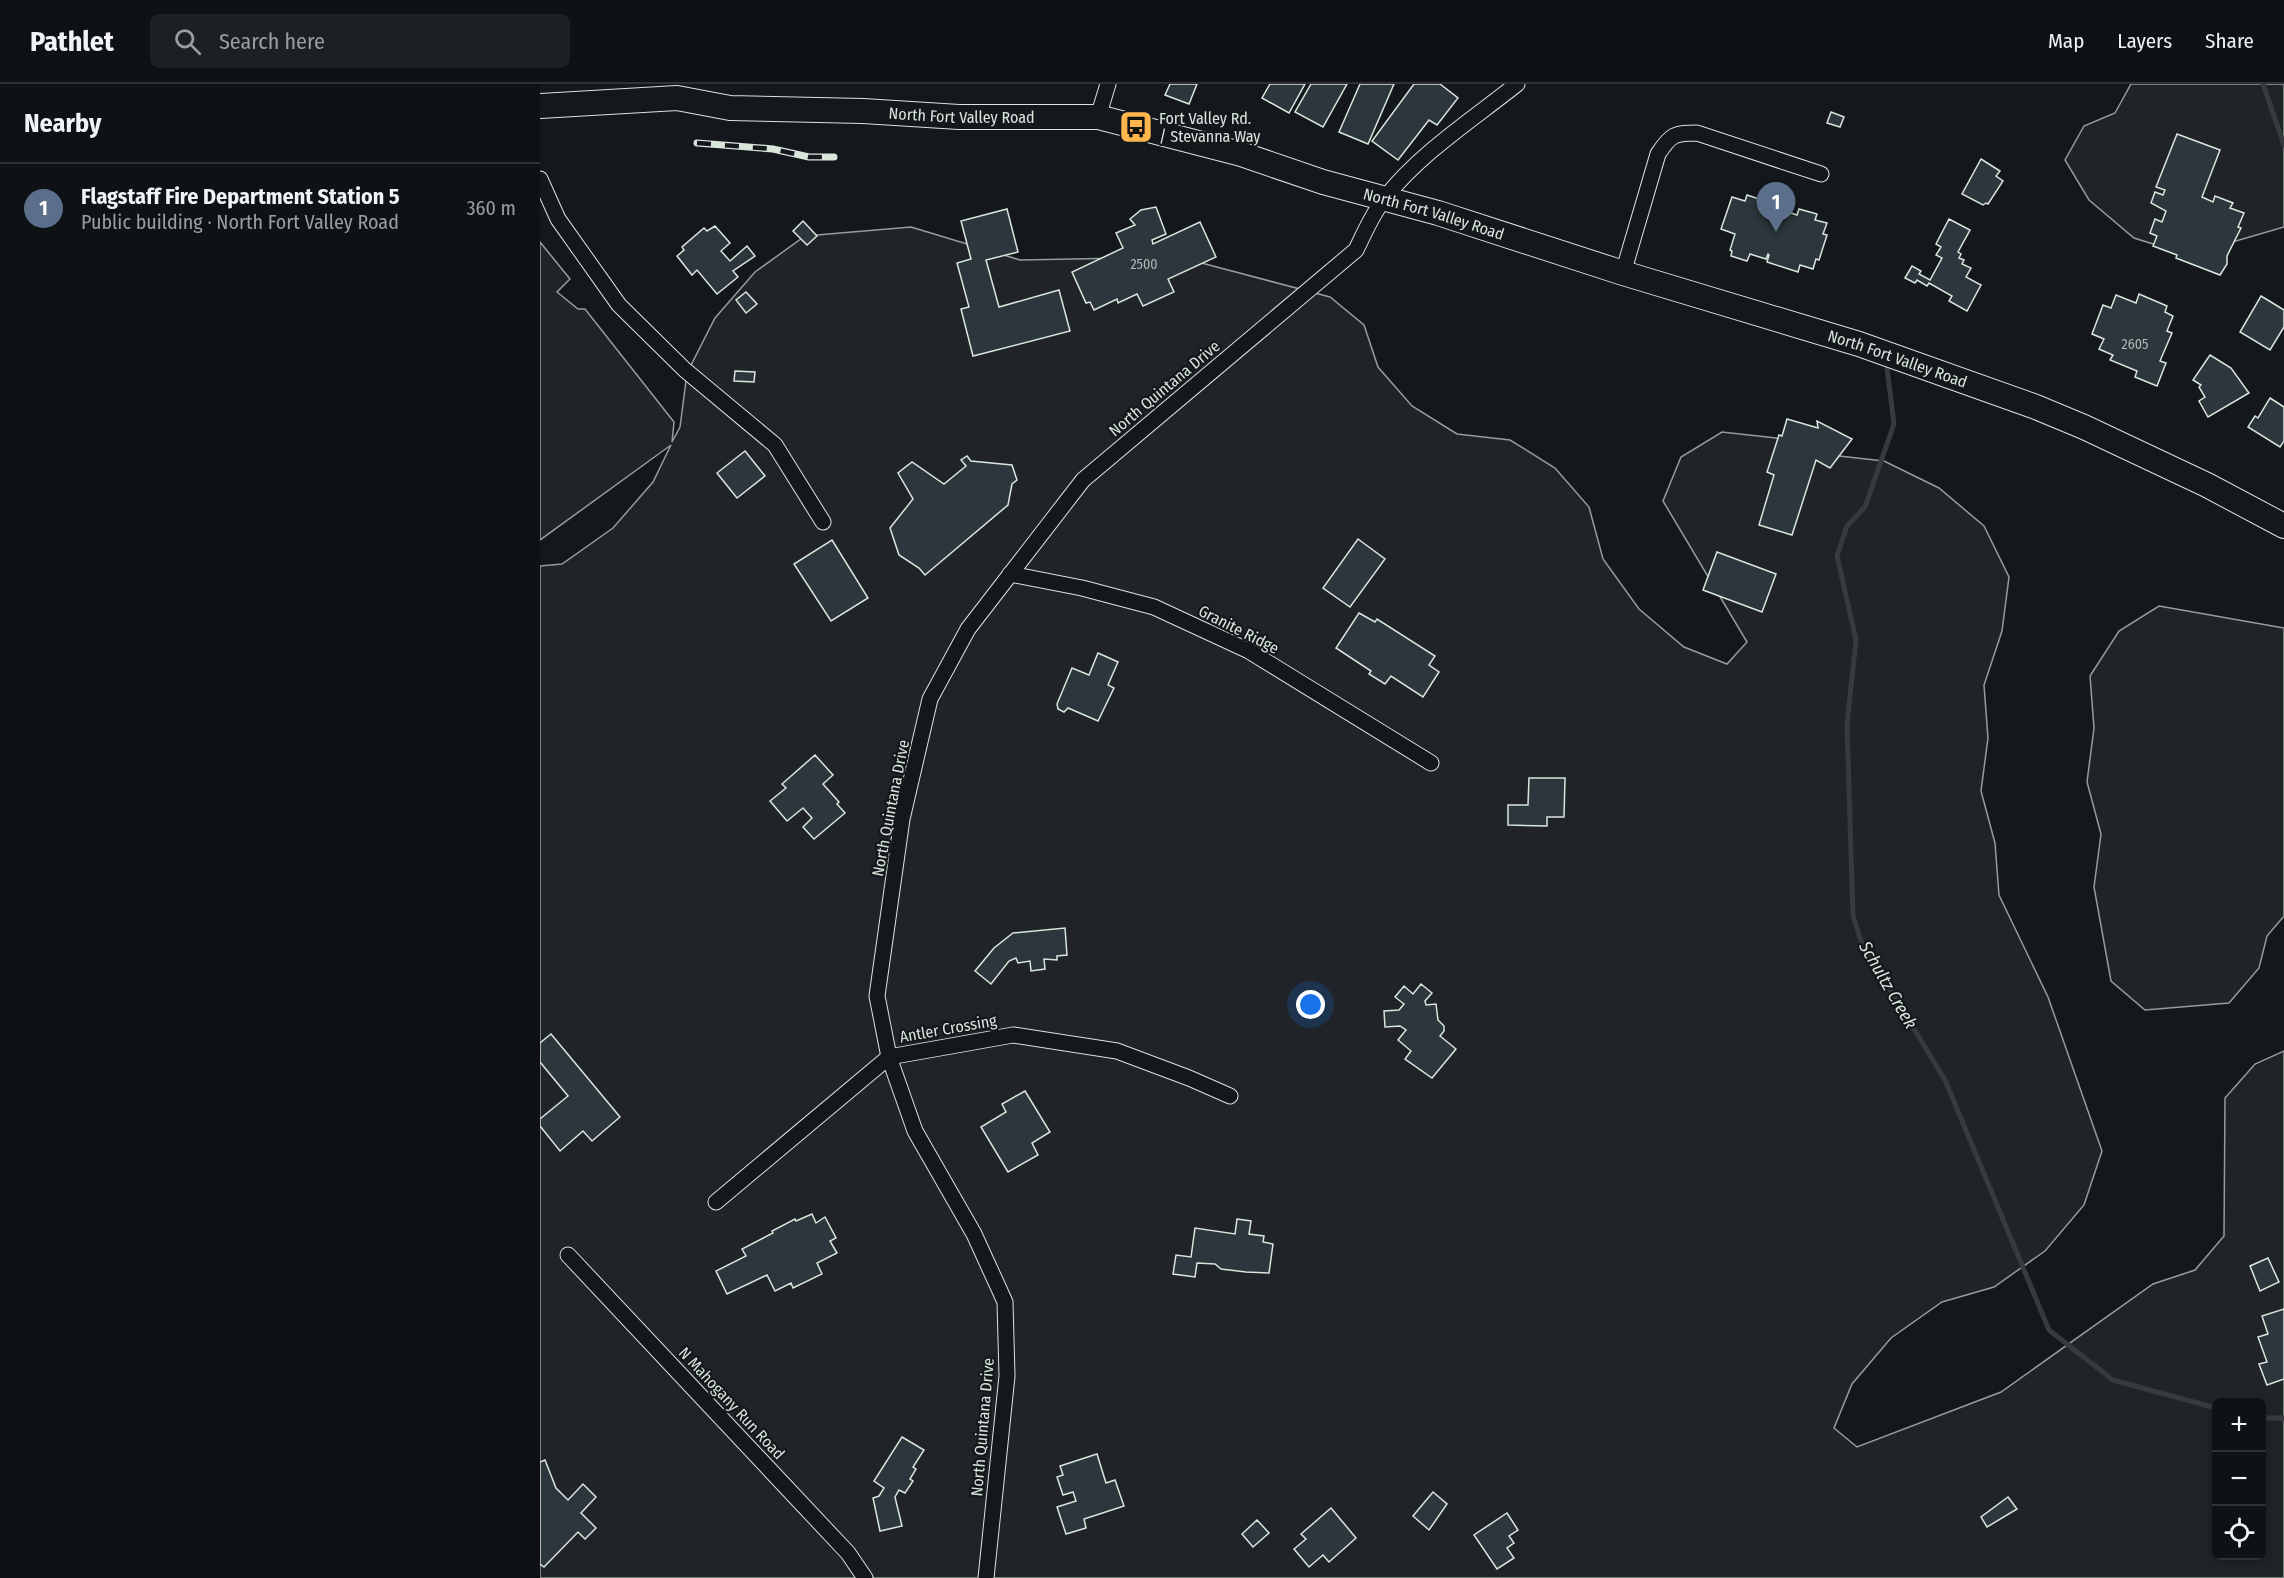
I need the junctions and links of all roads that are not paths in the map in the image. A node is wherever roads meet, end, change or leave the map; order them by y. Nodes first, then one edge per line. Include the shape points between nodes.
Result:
1 (1108, 84) edge
2 (1517, 84) edge
3 (675, 91) edge
4 (540, 106) edge
5 (1098, 117) junction
6 (1821, 174) dead end
7 (540, 178) edge
8 (1384, 198) junction
9 (1623, 273) junction
10 (823, 522) dead end
11 (2283, 524) edge
12 (1010, 574) junction
13 (1431, 764) dead end
14 (889, 1057) junction
15 (1230, 1096) dead end
16 (716, 1202) dead end
17 (568, 1255) dead end
18 (865, 1578) edge
19 (986, 1578) edge

1 - 5 street
2 - 8 street, North Quintana Drive via 1408,172
3 - 4 main road, North Fort Valley Road
3 - 5 main road, North Fort Valley Road via 730,108 959,117
5 - 8 main road, North Fort Valley Road via 1241,154
6 - 9 street via 1697,133 1668,138 1658,154
7 - 10 street via 558,219 619,305 685,370 774,445
8 - 9 main road, North Fort Valley Road
8 - 12 street, North Quintana Drive via 1356,250 1083,480
9 - 11 main road, North Fort Valley Road via 1859,344 2036,407
12 - 13 street, Granite Ridge via 1154,606 1249,651
12 - 14 street, North Quintana Drive via 968,629 930,699 902,819 877,996
14 - 15 street, Antler Crossing via 1013,1035 1117,1051
14 - 16 street, Antler Crossing
14 - 19 street, North Quintana Drive via 915,1131 974,1234 1005,1302 1007,1376
17 - 18 street, N Mahogany Run Road via 848,1553

